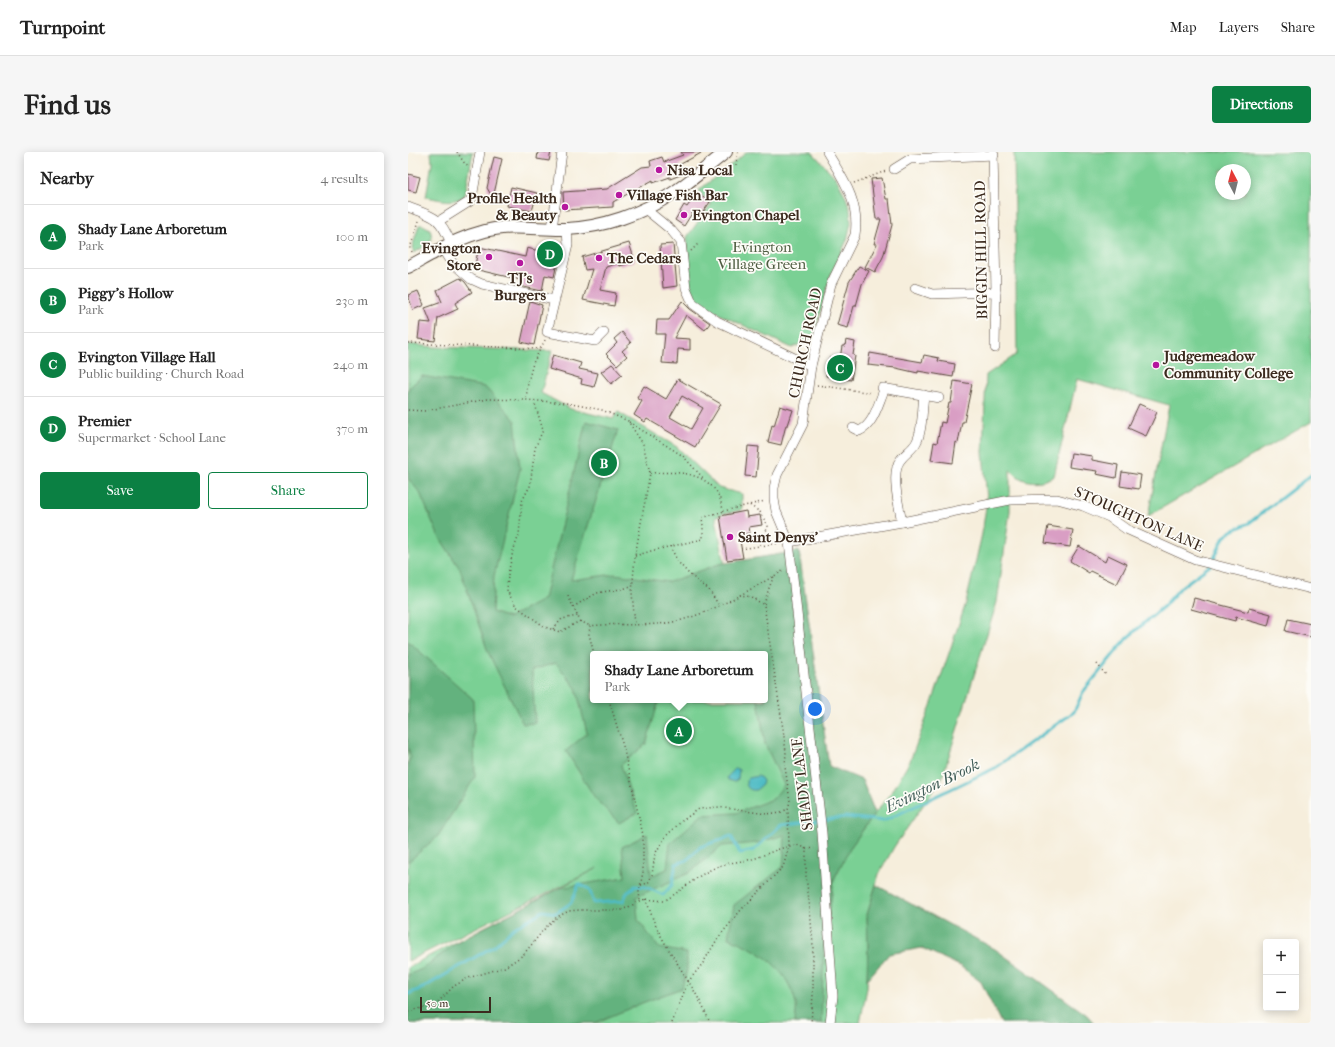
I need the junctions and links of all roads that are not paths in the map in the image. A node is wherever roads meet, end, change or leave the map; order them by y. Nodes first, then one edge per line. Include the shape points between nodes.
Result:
1 (480, 152) edge
2 (562, 152) edge
3 (726, 152) edge
4 (827, 152) edge
5 (994, 153) edge
6 (894, 169) road end
7 (408, 207) edge
8 (644, 208) junction
9 (439, 221) junction
10 (552, 229) junction
11 (567, 229) junction
12 (447, 246) junction
13 (412, 265) edge
14 (915, 288) dead end
15 (996, 292) junction
16 (554, 300) junction
17 (604, 332) dead end
18 (995, 348) dead end
19 (811, 366) junction
20 (924, 395) junction
21 (939, 398) dead end
22 (853, 428) dead end
23 (902, 522) junction
24 (789, 542) junction
25 (1311, 589) edge
26 (830, 1023) edge

1 - 9 street via 472,198
2 - 10 street
3 - 8 main road via 673,193
4 - 19 street, CHURCH ROAD via 847,186 854,203 857,222 855,235 832,284
5 - 6 street via 910,159
5 - 15 street, BIGGIN HILL ROAD
7 - 9 street
8 - 11 main road via 608,222
8 - 19 street via 671,230 681,242 686,288 693,304 717,321
9 - 12 street via 445,229
10 - 11 main road
10 - 12 main road via 487,230 469,235
11 - 16 street via 568,245
12 - 13 main road
12 - 16 street via 448,258 471,279 482,284
14 - 15 street via 932,294
15 - 18 street, BIGGIN HILL ROAD
16 - 17 street via 548,332 596,346
19 - 24 street, CHURCH ROAD via 803,424 777,475 774,488 776,511
20 - 21 street
20 - 22 street via 883,388 866,428 858,431
20 - 23 street via 917,442 897,466 897,495
23 - 24 street, STOUGHTON LANE
23 - 25 street, STOUGHTON LANE via 1010,500 1057,499 1083,506 1196,560
24 - 26 street, SHADY LANE via 822,833 833,996

